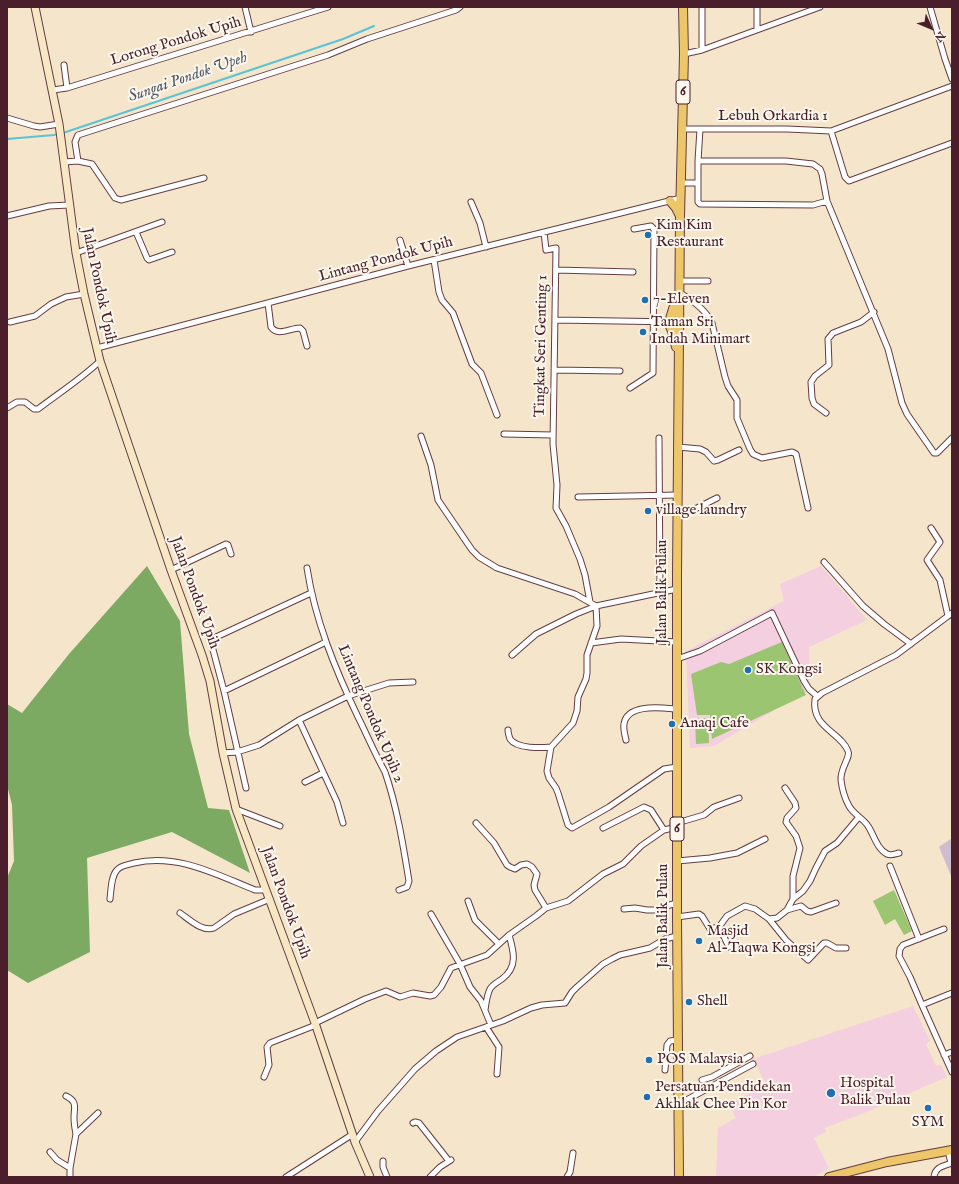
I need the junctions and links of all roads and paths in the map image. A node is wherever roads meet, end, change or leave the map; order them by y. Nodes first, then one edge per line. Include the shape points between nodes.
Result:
1 (35, 7) edge
2 (245, 7) edge
3 (328, 7) edge
4 (460, 7) edge
5 (683, 7) edge
6 (702, 7) edge
7 (757, 7) edge
8 (820, 7) edge
9 (930, 7) edge
10 (757, 29) junction
11 (251, 32) junction
12 (702, 50) junction
13 (684, 54) junction
14 (64, 65) dead end
15 (952, 79) edge
16 (952, 86) edge
17 (67, 88) junction
18 (53, 90) junction
19 (7, 118) edge
20 (60, 126) junction
21 (683, 129) junction
22 (700, 129) junction
23 (831, 131) junction
24 (952, 144) edge
25 (78, 161) junction
26 (698, 161) junction
27 (64, 162) junction
28 (204, 178) dead end
29 (698, 183) junction
30 (681, 184) junction
31 (681, 198) junction
32 (670, 201) junction
33 (827, 201) junction
34 (470, 202) dead end
35 (69, 205) junction
36 (7, 216) edge
37 (680, 217) junction
38 (162, 222) dead end
39 (634, 229) dead end
40 (136, 232) junction
41 (544, 232) junction
42 (400, 240) dead end
43 (486, 247) junction
44 (172, 252) dead end
45 (76, 253) junction
46 (434, 260) junction
47 (408, 266) junction
48 (556, 270) junction
49 (633, 272) dead end
50 (708, 281) dead end
51 (680, 287) junction
52 (84, 294) junction
53 (268, 303) junction
54 (874, 312) junction
55 (555, 320) junction
56 (10, 322) dead end
57 (653, 322) junction
58 (669, 322) junction
59 (679, 322) junction
60 (307, 346) dead end
61 (97, 348) junction
62 (679, 359) junction
63 (100, 361) junction
64 (554, 370) junction
65 (620, 371) dead end
66 (630, 388) dead end
67 (7, 408) edge
68 (826, 413) dead end
69 (497, 414) dead end
70 (504, 434) dead end
71 (553, 435) junction
72 (421, 436) dead end
73 (659, 438) dead end
74 (952, 438) edge
75 (678, 447) junction
76 (739, 450) dead end
77 (659, 495) junction
78 (678, 495) junction
79 (578, 497) dead end
80 (717, 498) dead end
81 (808, 508) dead end
82 (677, 518) junction
83 (931, 528) dead end
84 (232, 554) dead end
85 (824, 562) dead end
86 (307, 568) dead end
87 (170, 570) junction
88 (677, 589) junction
89 (660, 592) junction
90 (311, 593) junction
91 (590, 602) junction
92 (596, 606) junction
93 (950, 615) edge
94 (326, 642) junction
95 (677, 642) junction
96 (591, 643) junction
97 (911, 644) junction
98 (512, 655) dead end
99 (677, 659) junction
100 (413, 682) dead end
101 (224, 691) junction
102 (348, 696) junction
103 (817, 696) junction
104 (677, 709) junction
105 (299, 720) junction
106 (508, 730) dead end
107 (626, 740) dead end
108 (551, 747) junction
109 (236, 752) junction
110 (224, 753) junction
111 (677, 767) junction
112 (324, 773) junction
113 (305, 782) dead end
114 (246, 788) dead end
115 (785, 788) dead end
116 (739, 798) dead end
117 (236, 809) junction
118 (858, 817) junction
119 (343, 823) dead end
120 (476, 823) dead end
121 (677, 825) junction
122 (280, 826) dead end
123 (603, 828) dead end
124 (664, 830) junction
125 (765, 839) dead end
126 (899, 853) dead end
127 (677, 861) junction
128 (890, 866) dead end
129 (266, 890) junction
130 (400, 890) dead end
131 (110, 899) dead end
132 (270, 899) junction
133 (793, 899) junction
134 (468, 901) dead end
135 (836, 902) dead end
136 (677, 903) junction
137 (546, 908) junction
138 (624, 909) dead end
139 (787, 910) junction
140 (180, 914) dead end
141 (431, 914) dead end
142 (677, 917) junction
143 (769, 919) junction
144 (719, 927) junction
145 (944, 929) dead end
146 (509, 935) junction
147 (677, 936) junction
148 (919, 939) junction
149 (498, 944) junction
150 (730, 947) dead end
151 (846, 948) dead end
152 (460, 964) junction
153 (952, 993) edge
154 (922, 1005) junction
155 (485, 1012) junction
156 (316, 1024) junction
157 (489, 1026) junction
158 (679, 1040) junction
159 (952, 1052) edge
160 (944, 1055) junction
161 (750, 1056) dead end
162 (753, 1064) dead end
163 (665, 1070) dead end
164 (952, 1072) edge
165 (497, 1074) dead end
166 (264, 1077) dead end
167 (702, 1080) dead end
168 (66, 1096) dead end
169 (679, 1104) junction
170 (98, 1113) dead end
171 (413, 1123) dead end
172 (76, 1134) junction
173 (353, 1134) junction
174 (355, 1142) junction
175 (950, 1150) edge
176 (50, 1152) dead end
177 (573, 1153) dead end
178 (383, 1161) dead end
179 (952, 1163) edge
180 (70, 1168) junction
181 (70, 1177) edge
182 (286, 1177) edge
183 (370, 1177) edge
184 (387, 1177) edge
185 (430, 1177) edge
186 (567, 1177) edge
187 (679, 1177) edge
188 (829, 1177) edge
189 (934, 1177) edge

1 - 18 main road, Jalan Pondok Upih
2 - 11 street
3 - 11 street, Lorong Pondok Upih
4 - 25 street via 328,55 78,135 75,142
5 - 13 main road, Jalan Balik Pulau / 6
6 - 12 street
7 - 10 street
8 - 10 street
9 - 15 street
10 - 12 street
11 - 17 street, Lorong Pondok Upih
12 - 13 street
13 - 21 main road, Jalan Balik Pulau / 6
14 - 17 street
16 - 23 street, Lebuh Orkardia 1
17 - 18 street, Lorong Pondok Upih
18 - 20 main road, Jalan Pondok Upih
19 - 20 street via 40,127
20 - 27 main road, Jalan Pondok Upih
21 - 22 street, Lebuh Orkardia 1
21 - 30 main road, Jalan Balik Pulau / 6
22 - 23 street, Lebuh Orkardia 1
22 - 26 street
23 - 24 street via 847,181
25 - 27 street
25 - 28 street via 92,164 115,198 121,200
26 - 29 street
26 - 33 street via 786,161 813,164 822,174
27 - 35 main road, Jalan Pondok Upih
29 - 30 street
29 - 33 street via 700,204 813,205
30 - 31 main road, Jalan Balik Pulau / 6
31 - 32 street, Lintang Pondok Upih
31 - 37 main road, Jalan Balik Pulau / 6
32 - 37 main road
32 - 41 street, Lintang Pondok Upih
33 - 54 street
34 - 43 street via 480,223
35 - 36 street via 49,206
35 - 45 main road, Jalan Pondok Upih
37 - 51 main road, Jalan Balik Pulau / 6
38 - 40 street
39 - 57 street via 651,226 654,229
40 - 44 street via 148,259
40 - 45 street
41 - 43 street, Lintang Pondok Upih
41 - 48 street, Tingkat Seri Genting 1 via 546,250 556,248
42 - 47 street
43 - 46 street, Lintang Pondok Upih
45 - 52 main road, Jalan Pondok Upih
46 - 47 street, Lintang Pondok Upih
46 - 69 street via 439,292 453,313 472,364 481,373
47 - 53 street, Lintang Pondok Upih
48 - 49 street
48 - 55 street, Tingkat Seri Genting 1
50 - 51 street
51 - 58 main road
51 - 59 main road, Jalan Balik Pulau / 6
51 - 81 street via 712,323 725,377 737,400 737,418 750,449 753,454 762,458 792,452 796,454
52 - 56 street via 66,297 51,304 36,316
52 - 61 main road, Jalan Pondok Upih
53 - 60 street via 273,329 281,332 300,328
53 - 61 street, Lintang Pondok Upih
54 - 68 street via 861,322 833,333 828,339 829,365 811,382 814,404
54 - 74 street via 907,414 934,453
55 - 57 street
55 - 64 street, Tingkat Seri Genting 1
57 - 58 street
57 - 66 street via 653,373
58 - 59 street
58 - 62 main road
59 - 62 main road, Jalan Balik Pulau / 6
61 - 63 main road, Jalan Pondok Upih
62 - 75 main road, Jalan Balik Pulau / 6
63 - 67 street via 38,409 25,402 17,402
63 - 87 main road, Jalan Pondok Upih
64 - 65 street
64 - 71 street, Tingkat Seri Genting 1
70 - 71 street
71 - 91 street, Tingkat Seri Genting 1 via 556,508 580,559
72 - 91 street via 430,460 438,500 479,557 497,568
73 - 77 street
75 - 76 street via 700,449 714,461
75 - 78 main road, Jalan Balik Pulau / 6
77 - 78 street
77 - 79 street
77 - 89 street
78 - 82 main road, Jalan Balik Pulau / 6
80 - 82 street
82 - 88 main road, Jalan Balik Pulau / 6
83 - 93 street via 940,542 928,560 940,580
84 - 87 street via 226,544
85 - 97 street via 864,606
86 - 90 street, Lintang Pondok Upih 2
87 - 110 main road, Jalan Pondok Upih via 210,681
88 - 89 street
88 - 95 main road, Jalan Balik Pulau / 6
89 - 92 street
90 - 94 street, Lintang Pondok Upih 2
90 - 101 street via 212,640
91 - 92 street
92 - 96 street via 597,626
92 - 98 street via 536,634
93 - 97 street
94 - 101 street
94 - 102 street, Lintang Pondok Upih 2
95 - 96 street via 621,639
95 - 99 main road, Jalan Balik Pulau / 6
96 - 108 street via 587,655 586,679 578,697 573,723
97 - 103 street via 896,655
99 - 103 street via 700,651 772,613 804,681 809,690
99 - 104 main road, Jalan Balik Pulau / 6
100 - 102 street via 389,683
101 - 109 street
102 - 105 street
102 - 130 street, Lintang Pondok Upih 2 via 385,772 393,800 409,881 407,887
103 - 118 street via 814,703 818,717 827,730 844,744 849,753 841,778 849,805
104 - 107 street via 646,708 631,713 623,726
104 - 111 main road, Jalan Balik Pulau / 6
105 - 109 street via 267,741
105 - 112 street
106 - 108 street via 510,739 516,743 530,748
108 - 111 street via 548,774 558,793 568,825 572,828 664,769
109 - 110 street
109 - 114 street
110 - 117 main road, Jalan Pondok Upih
111 - 121 main road, Jalan Balik Pulau / 6
112 - 113 street
112 - 119 street
115 - 133 street via 796,808 786,822 796,836 800,848 792,886
116 - 121 street
117 - 122 street
117 - 129 main road, Jalan Pondok Upih
118 - 126 street via 868,826 885,853
118 - 133 street via 837,843 825,851 807,886
120 - 137 street via 492,840 508,866 515,869 527,864 535,870 535,890
121 - 124 street
121 - 127 main road, Jalan Balik Pulau / 6
123 - 124 street via 644,807 651,810
124 - 137 street via 641,846 623,864 603,874 568,901
125 - 127 street via 737,853
127 - 136 main road, Jalan Balik Pulau / 6
128 - 148 street
129 - 131 street via 254,890 187,864 148,860 123,866 116,871
129 - 132 main road, Jalan Pondok Upih
132 - 140 street via 234,914 211,929 198,925
132 - 156 main road, Jalan Pondok Upih
133 - 139 street
134 - 149 street via 475,920
135 - 139 street via 811,912 800,906
136 - 138 street via 656,910
136 - 142 main road, Jalan Balik Pulau / 6
137 - 146 street
139 - 143 street via 777,918
141 - 152 street
142 - 144 street via 699,914 710,929
142 - 147 main road, Jalan Balik Pulau / 6
143 - 144 street via 756,909 745,906 727,916
143 - 151 street via 786,940 808,960 827,943 836,948
144 - 150 street
145 - 148 street
146 - 149 street
146 - 155 street via 514,963 506,976 491,987
147 - 157 street via 665,939 650,948 620,955 603,964 572,992 565,1003 536,1006
147 - 158 main road, Jalan Balik Pulau / 6
148 - 154 street via 903,945 899,956
149 - 152 street via 487,955
152 - 155 street
152 - 156 street via 451,968 434,995 413,993 400,997 386,991
153 - 154 street
154 - 160 street
155 - 157 street
156 - 166 street via 270,1042 267,1047 269,1065
156 - 173 main road, Jalan Pondok Upih
157 - 165 street via 499,1047
157 - 174 street via 457,1037 415,1068
158 - 163 street via 670,1041 667,1045
158 - 169 main road, Jalan Balik Pulau / 6
159 - 160 street
160 - 164 street
161 - 167 street
162 - 169 street
168 - 172 street via 75,1105
169 - 187 main road, Jalan Balik Pulau / 6
170 - 172 street
171 - 185 street via 418,1122 450,1160
172 - 180 street
173 - 174 main road, Jalan Pondok Upih
173 - 182 street
174 - 183 main road, Jalan Pondok Upih
175 - 179 street
175 - 188 main road via 887,1162
176 - 180 street
177 - 186 street
178 - 184 street
179 - 189 street via 939,1167
180 - 181 street

